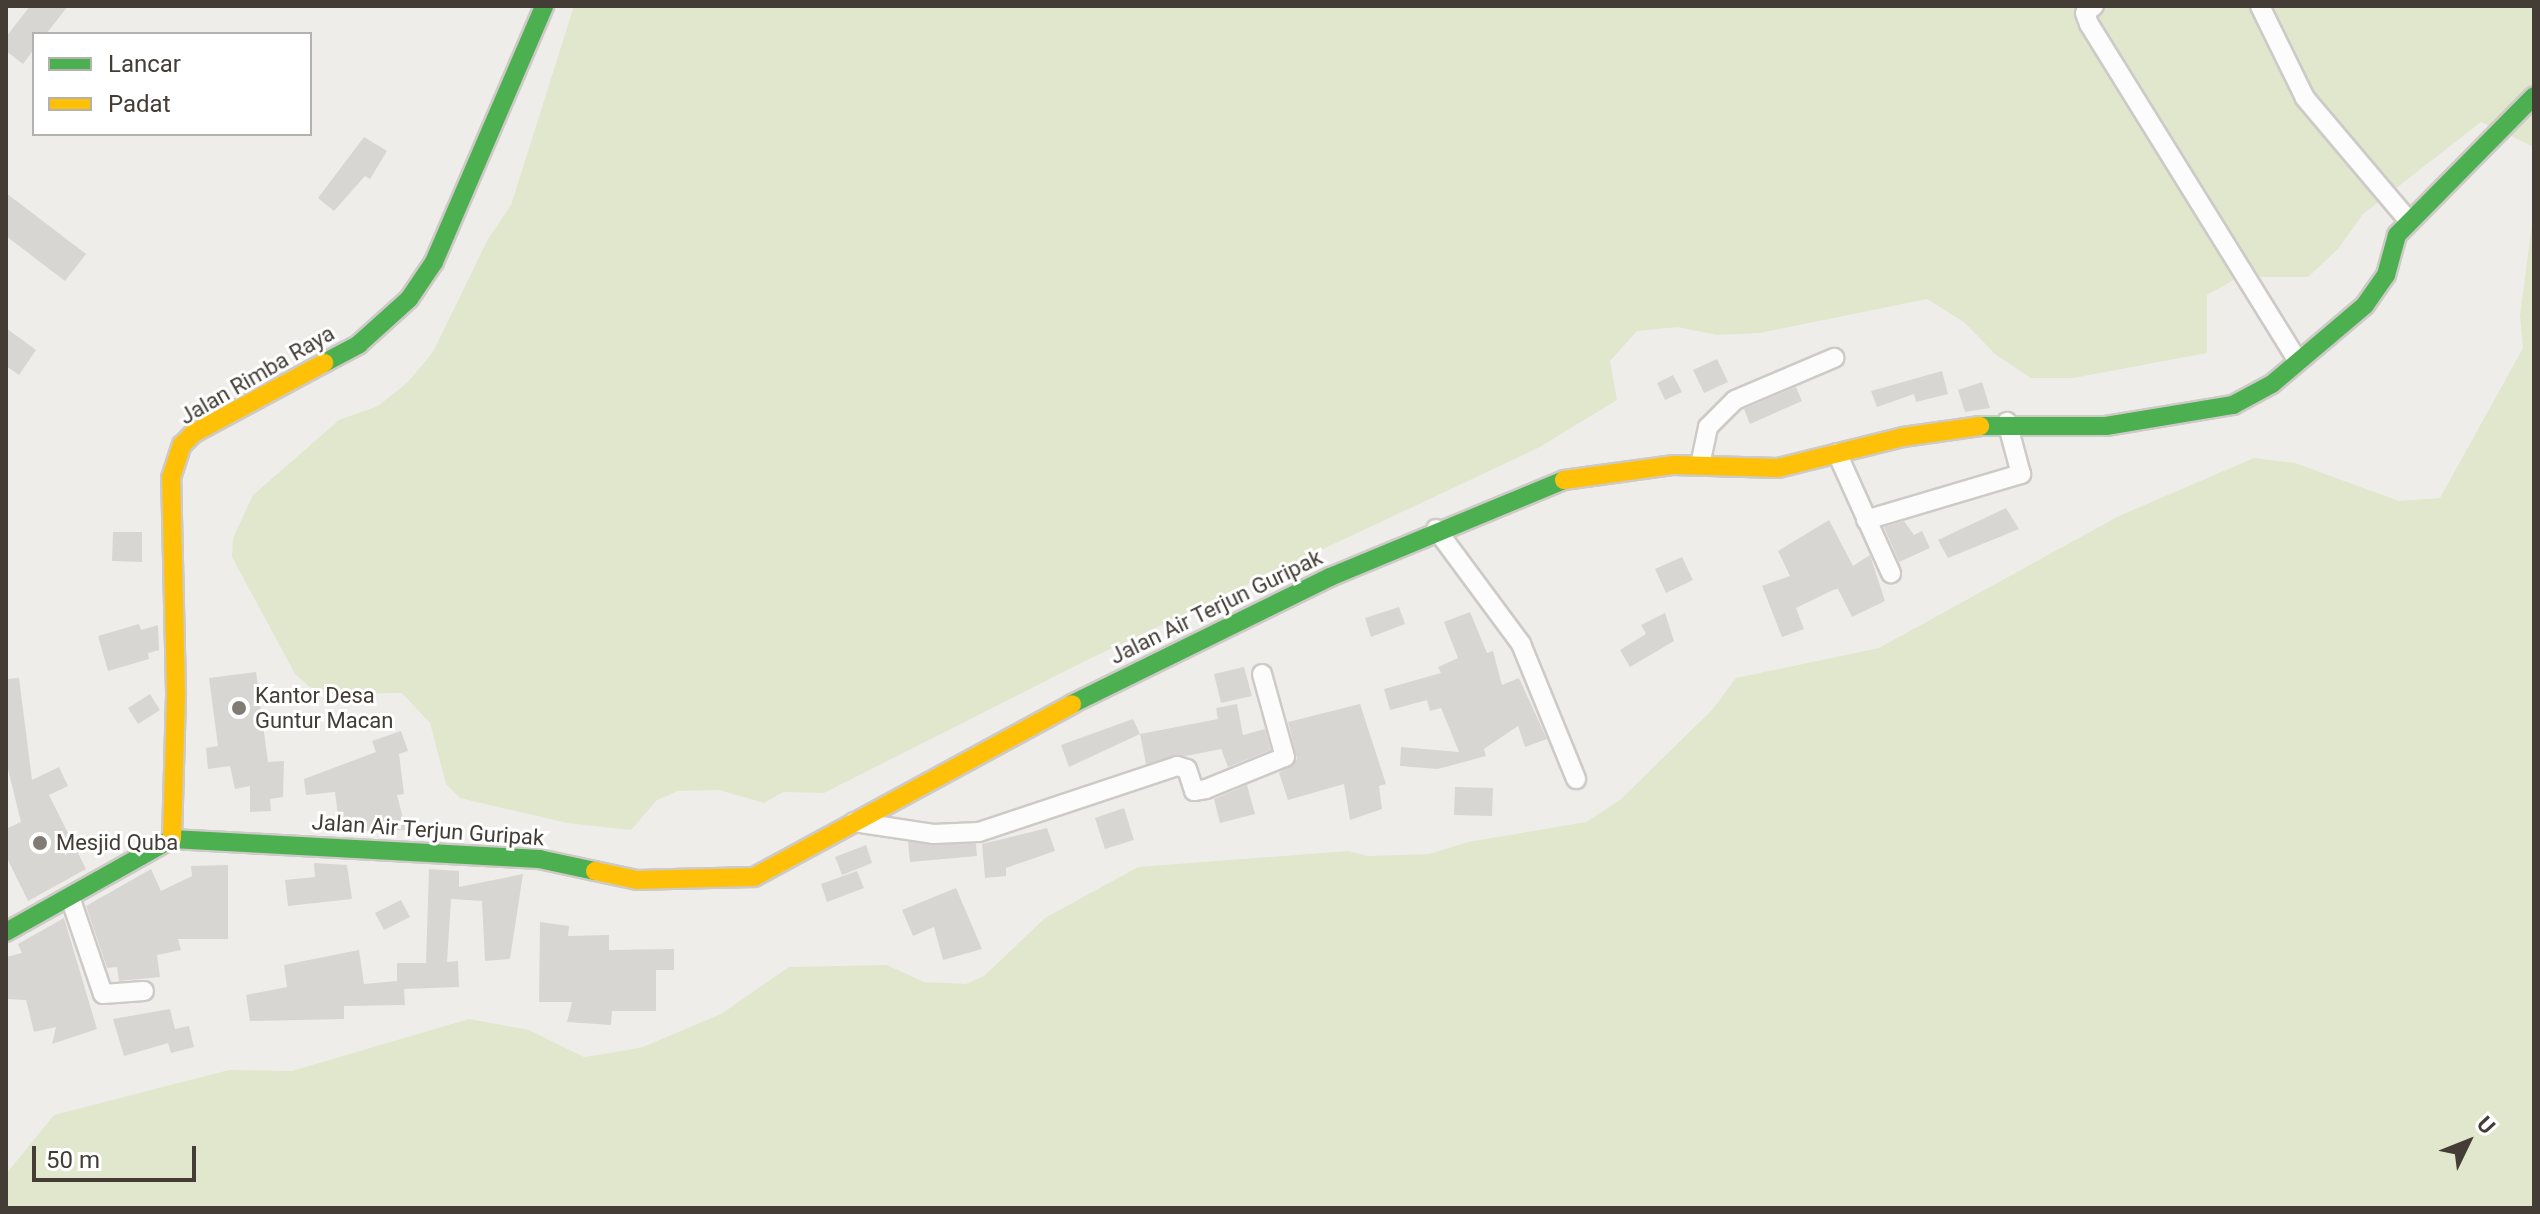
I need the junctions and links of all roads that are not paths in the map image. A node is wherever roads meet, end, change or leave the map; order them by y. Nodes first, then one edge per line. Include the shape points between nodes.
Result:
1 (544, 6) edge
2 (2094, 6) edge
3 (2260, 6) edge
4 (2534, 96) edge
5 (2409, 221) junction
6 (1834, 358) dead end
7 (2298, 361) junction
8 (2007, 422) junction
9 (1837, 453) junction
10 (1700, 465) junction
11 (1866, 520) junction
12 (1436, 529) junction
13 (1891, 573) dead end
14 (1262, 674) dead end
15 (1576, 779) dead end
16 (848, 822) junction
17 (172, 839) junction
18 (70, 897) junction
19 (6, 932) edge
20 (144, 991) dead end

1 - 17 street, Jalan Rimba Raya via 434,262 409,299 359,344 202,428 182,445 170,489 176,692
2 - 7 street via 2085,13 2089,24
3 - 5 street via 2305,98
4 - 5 street, Jalan Air Terjun Guripak
5 - 7 street, Jalan Air Terjun Guripak via 2397,235 2376,292
6 - 10 street via 1735,400 1708,427
7 - 8 street, Jalan Air Terjun Guripak via 2264,389 2233,405 2106,426
8 - 9 street, Jalan Air Terjun Guripak
8 - 11 street via 2021,474
9 - 10 street, Jalan Air Terjun Guripak via 1751,471
9 - 11 street
10 - 12 street, Jalan Air Terjun Guripak via 1573,477
11 - 13 street
12 - 15 street via 1521,644
12 - 16 street, Jalan Air Terjun Guripak via 1053,713
14 - 16 street via 1285,757 1206,789 1194,791 1184,765 979,832 933,834
16 - 17 street, Jalan Air Terjun Guripak via 769,872 707,881 637,880 539,859 485,854
17 - 18 street
18 - 19 street
18 - 20 street via 103,994

